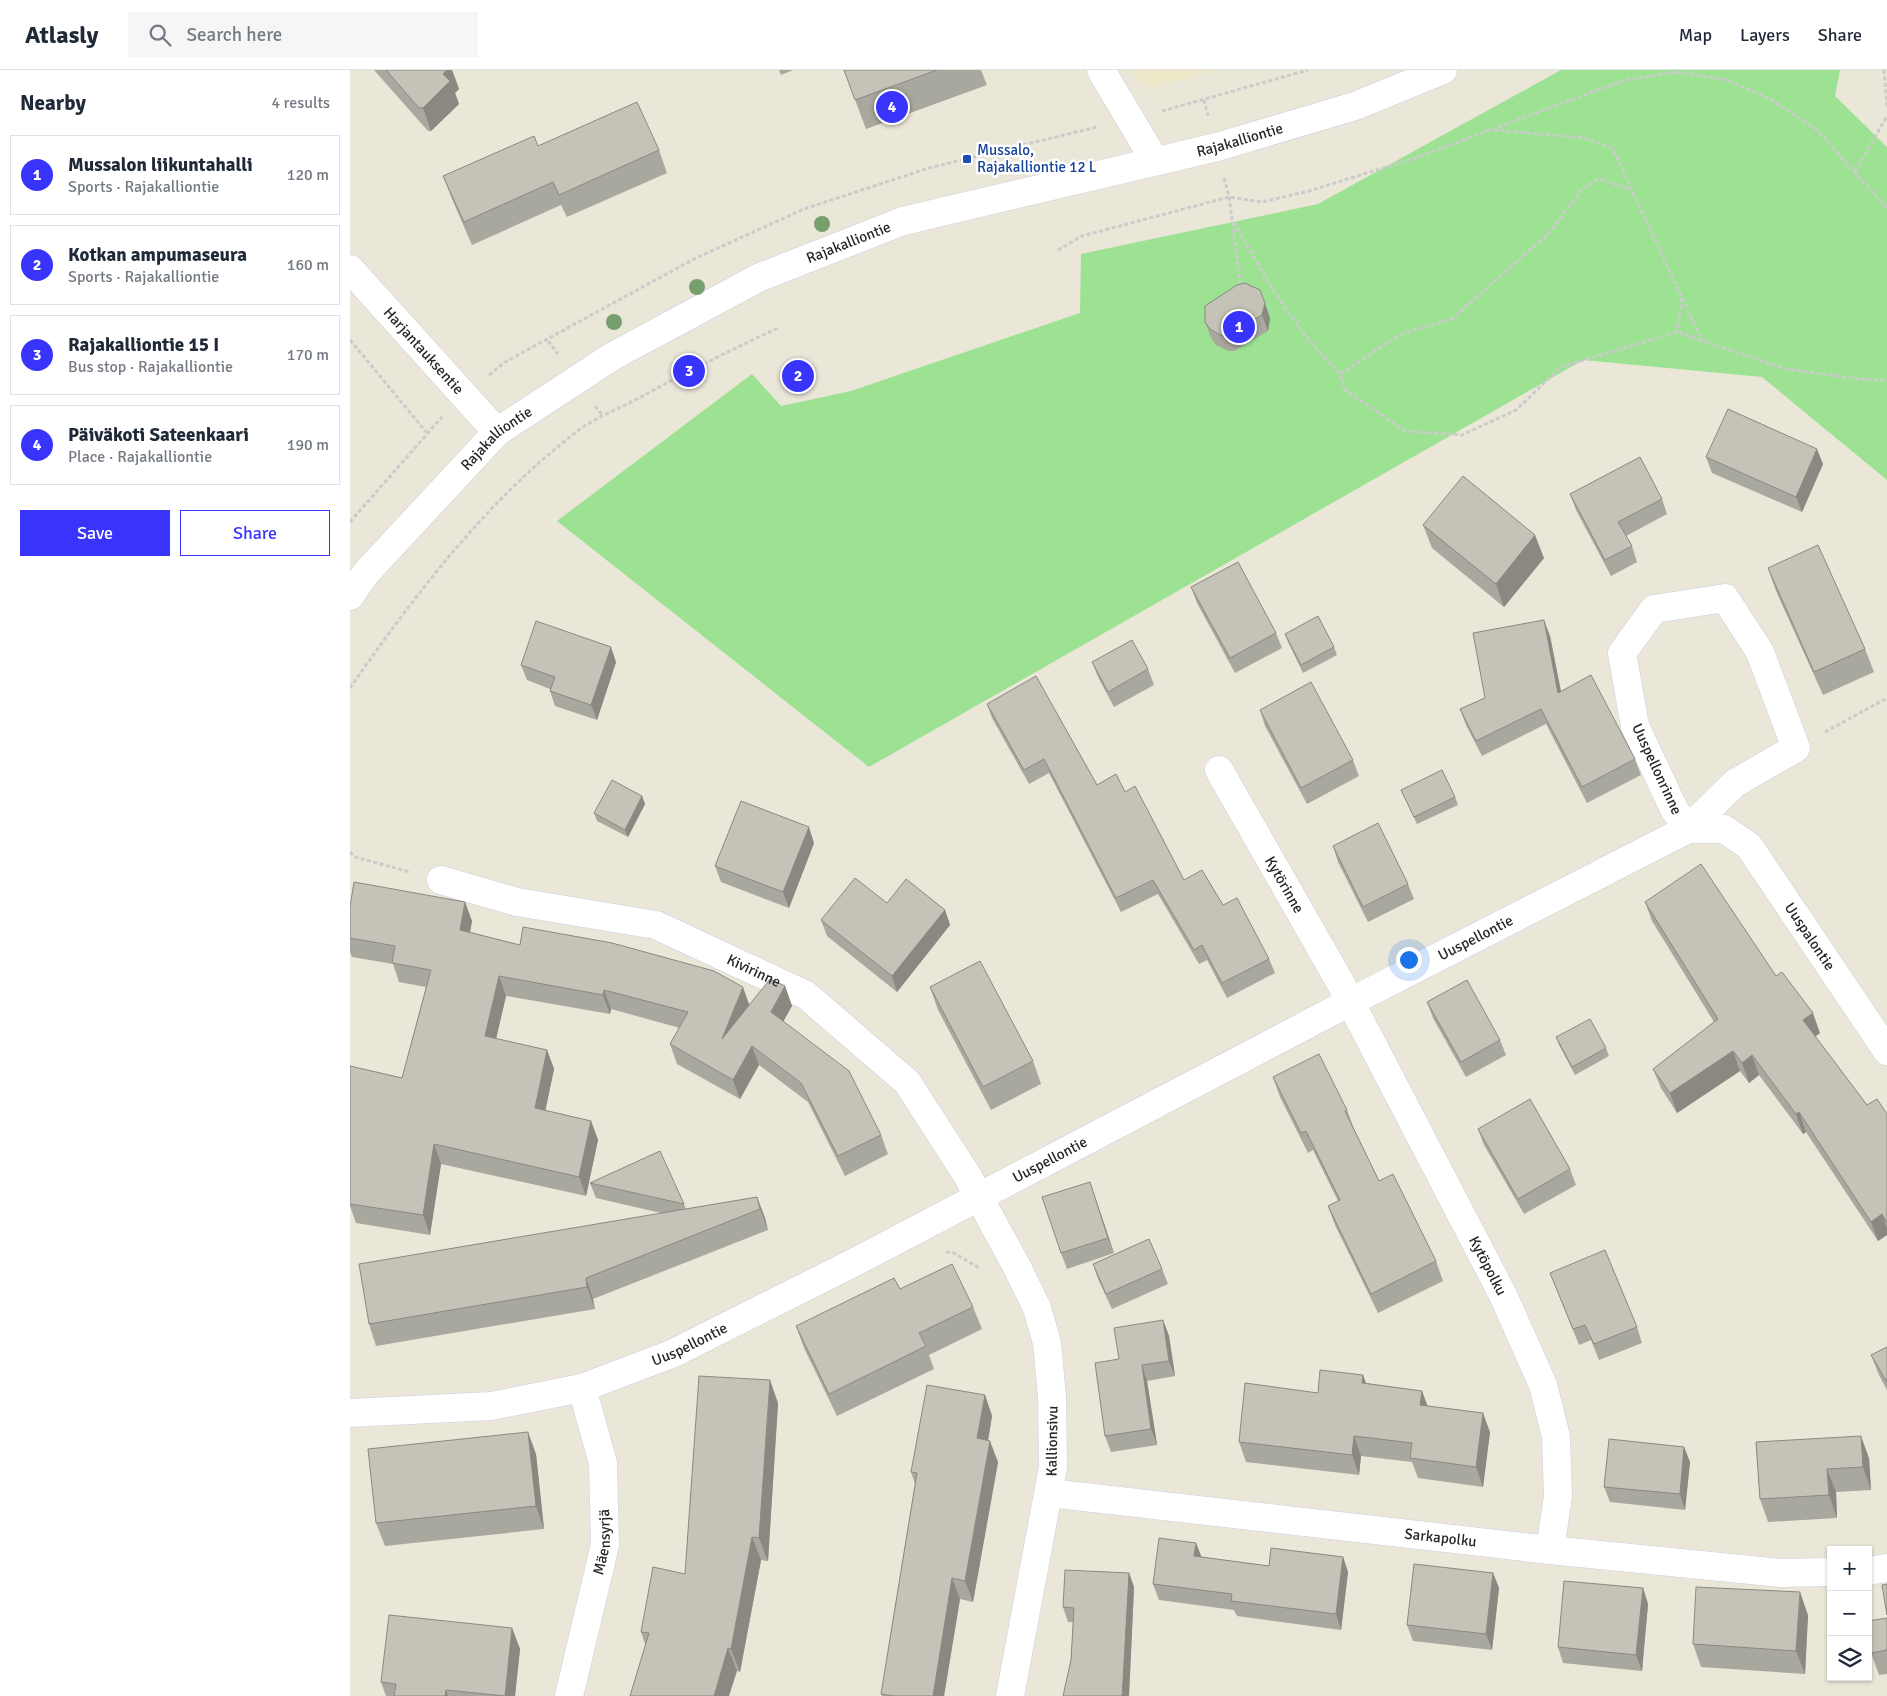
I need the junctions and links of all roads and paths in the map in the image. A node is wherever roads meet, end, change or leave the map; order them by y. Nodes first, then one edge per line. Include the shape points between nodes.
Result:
1 (1102, 70) edge
2 (1444, 70) edge
3 (1884, 70) edge
4 (1887, 107) edge
5 (1887, 116) edge
6 (1491, 130) junction
7 (1155, 161) junction
8 (1855, 172) junction
9 (1629, 189) junction
10 (1229, 197) junction
11 (1887, 208) edge
12 (1232, 219) junction
13 (1058, 250) dead end
14 (350, 269) edge
15 (1241, 291) edge
16 (1682, 298) junction
17 (778, 328) dead end
18 (1677, 332) junction
19 (350, 340) edge
20 (1703, 341) junction
21 (1340, 374) junction
22 (1887, 380) edge
23 (497, 432) junction
24 (427, 433) dead end
25 (350, 596) edge
26 (350, 688) edge
27 (1887, 698) edge
28 (1796, 748) junction
29 (1219, 770) dead end
30 (1688, 829) junction
31 (1724, 829) joint
32 (350, 852) edge
33 (441, 880) joint
34 (1350, 1002) junction
35 (1887, 1051) edge
36 (979, 1197) junction
37 (927, 1224) junction
38 (983, 1272) dead end
39 (582, 1388) junction
40 (350, 1412) edge
41 (1049, 1493) junction
42 (1550, 1550) junction
43 (1887, 1568) edge
44 (1872, 1570) edge
45 (1827, 1572) edge
46 (569, 1696) edge
47 (1010, 1696) edge

1 - 7 street
2 - 7 street, Rajakalliontie via 1355,106 1217,147
3 - 4 path
5 - 8 path
6 - 8 path via 1625,80 1677,72 1727,80 1772,100 1816,129
6 - 9 path via 1585,138 1613,149
6 - 10 path via 1309,191 1262,202
7 - 23 street, Rajakalliontie via 903,221 758,278 613,356
8 - 11 path
9 - 16 path
9 - 21 path via 1599,179 1583,188 1547,235 1453,318 1399,335
10 - 12 path
10 - 13 path via 1082,236
12 - 15 path
12 - 21 path via 1272,290 1317,352
14 - 23 street, Harjantauksentie
16 - 18 path
16 - 20 path
17 - 26 path via 581,428 508,492 444,560
18 - 20 path
18 - 21 path via 1561,367 1516,410 1462,435 1405,431 1344,389
19 - 24 path
20 - 22 path via 1786,369 1859,380
23 - 25 street, Rajakalliontie via 366,573
27 - 28 path
28 - 30 street, Uuspellonrinne via 1735,783
28 - 30 street, Uuspellonrinne via 1760,652 1725,598 1654,609 1622,654 1635,726 1674,809
29 - 34 street, Kytörinne
30 - 31 street, Uuspellontie
30 - 34 street, Uuspellontie
31 - 35 street, Uuspalontie via 1748,846
32 - 33 path
33 - 36 street, Kivirinne via 517,902 656,925 806,995 907,1082
34 - 36 street, Uuspellontie
34 - 42 street, Kytöpolku via 1503,1295 1543,1385 1556,1437 1558,1496
36 - 37 street, Uuspellontie
36 - 41 street, Kallionsivu via 1037,1308 1047,1343 1053,1467
37 - 38 path via 943,1252 954,1253
37 - 39 street, Uuspellontie via 674,1353
39 - 40 street, Uuspellontie via 491,1406
39 - 46 street, Mäensyrjä via 603,1463 605,1545
41 - 42 street, Sarkapolku
41 - 47 street, Kallionsivu
42 - 45 street, Sarkapolku via 1781,1573
43 - 44 street

